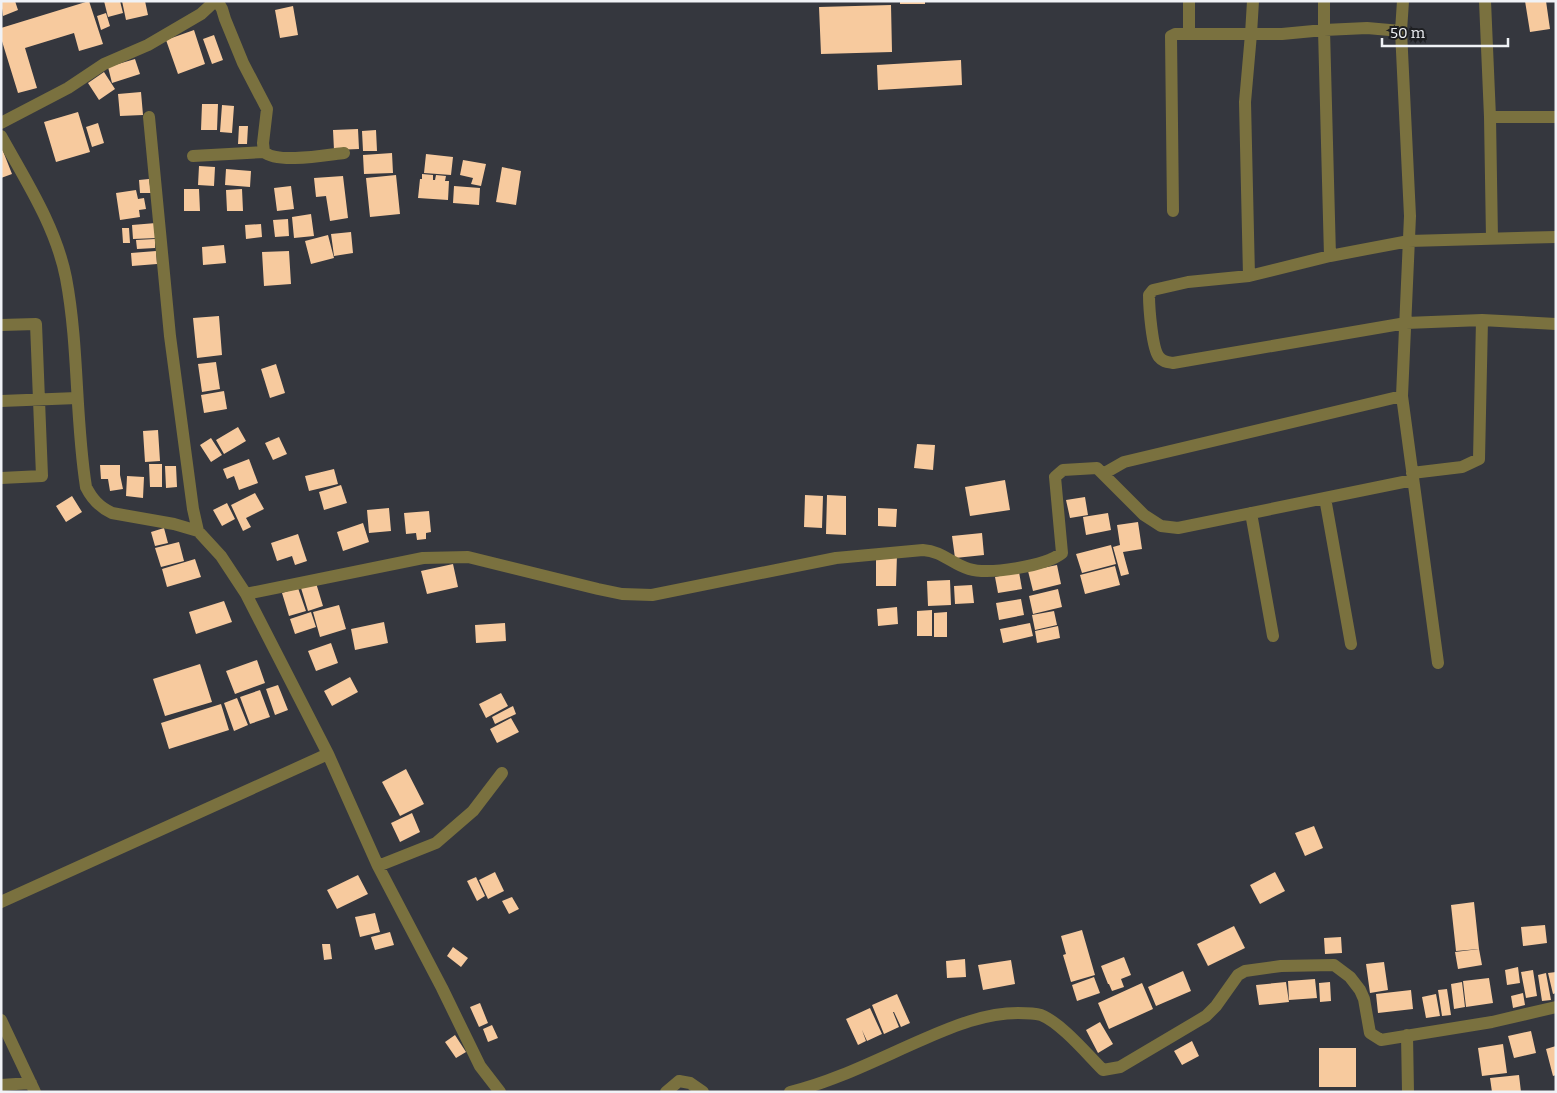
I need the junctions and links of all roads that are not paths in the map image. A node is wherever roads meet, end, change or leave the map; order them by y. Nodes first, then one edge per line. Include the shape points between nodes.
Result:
1 (1189, 1) edge
2 (1253, 1) edge
3 (1324, 1) edge
4 (1403, 1) edge
5 (1485, 1) edge
6 (214, 2) edge
7 (1324, 30) junction
8 (1402, 31) junction
9 (1189, 34) junction
10 (1251, 34) junction
11 (1490, 117) junction
12 (1556, 117) edge
13 (149, 118) dead end
14 (1, 123) edge
15 (1, 136) edge
16 (264, 152) junction
17 (344, 153) dead end
18 (193, 156) dead end
19 (1173, 211) dead end
20 (1556, 238) edge
21 (1492, 239) junction
22 (1409, 241) junction
23 (1330, 256) junction
24 (1248, 276) junction
25 (1482, 320) junction
26 (1406, 323) junction
27 (1556, 324) edge
28 (1, 325) edge
29 (1402, 396) junction
30 (78, 398) junction
31 (39, 400) junction
32 (1, 401) edge
33 (1103, 474) junction
34 (1413, 476) junction
35 (1, 478) edge
36 (1325, 498) junction
37 (1251, 513) junction
38 (198, 531) junction
39 (246, 594) junction
40 (1273, 636) dead end
41 (1351, 644) dead end
42 (1438, 663) dead end
43 (328, 754) junction
44 (502, 772) dead end
45 (378, 866) junction
46 (1, 902) edge
47 (1556, 1007) edge
48 (1, 1020) edge
49 (1407, 1035) junction
50 (1, 1085) edge
51 (33, 1087) edge
52 (500, 1092) edge
53 (666, 1092) edge
54 (703, 1092) edge
55 (790, 1092) edge
56 (1408, 1092) edge

1 - 9 street
2 - 10 street
3 - 7 street
4 - 8 street
5 - 11 street
6 - 14 street via 202,14 148,45 104,64 68,88
6 - 16 street via 218,2 222,9 243,63 267,108
7 - 8 street via 1367,28
7 - 10 street
7 - 23 street
8 - 22 street
9 - 10 street
9 - 19 street via 1171,36
10 - 24 street via 1245,102
11 - 12 street
11 - 21 street
13 - 38 street via 170,336
15 - 30 street via 45,216 58,249 66,277
16 - 17 street via 290,158
16 - 18 street
20 - 21 street
21 - 22 street
22 - 23 street
22 - 26 street
23 - 24 street
24 - 26 street via 1188,282 1153,290 1149,295 1149,306 1157,356 1164,362 1173,363
25 - 26 street
25 - 27 street
25 - 34 street via 1479,459 1462,467
26 - 29 street
28 - 31 street via 36,324
29 - 33 street via 1124,462
29 - 34 street
30 - 31 street
30 - 38 street via 83,471 92,499 112,513
31 - 32 street
31 - 35 street via 42,476
33 - 37 street via 1144,515 1161,526 1178,528
33 - 39 street via 1096,468 1063,470 1055,477 1062,553 1025,568 970,570 934,551 923,550 836,558 652,594 622,594 468,557 423,558
34 - 36 street
34 - 42 street
36 - 37 street
36 - 41 street
37 - 40 street
38 - 39 street via 221,556
39 - 43 street
43 - 45 street
43 - 46 street
44 - 45 street via 473,811 436,843
45 - 52 street via 480,1066
47 - 49 street via 1492,1022
48 - 51 street
49 - 55 street via 1381,1040 1370,1034 1360,990 1350,976 1334,965 1281,966 1252,969 1238,975 1206,1016 1120,1068 1103,1070 1053,1021 1039,1014 1012,1013 960,1024 840,1075
49 - 56 street
50 - 51 street
53 - 54 street via 679,1080 690,1082

